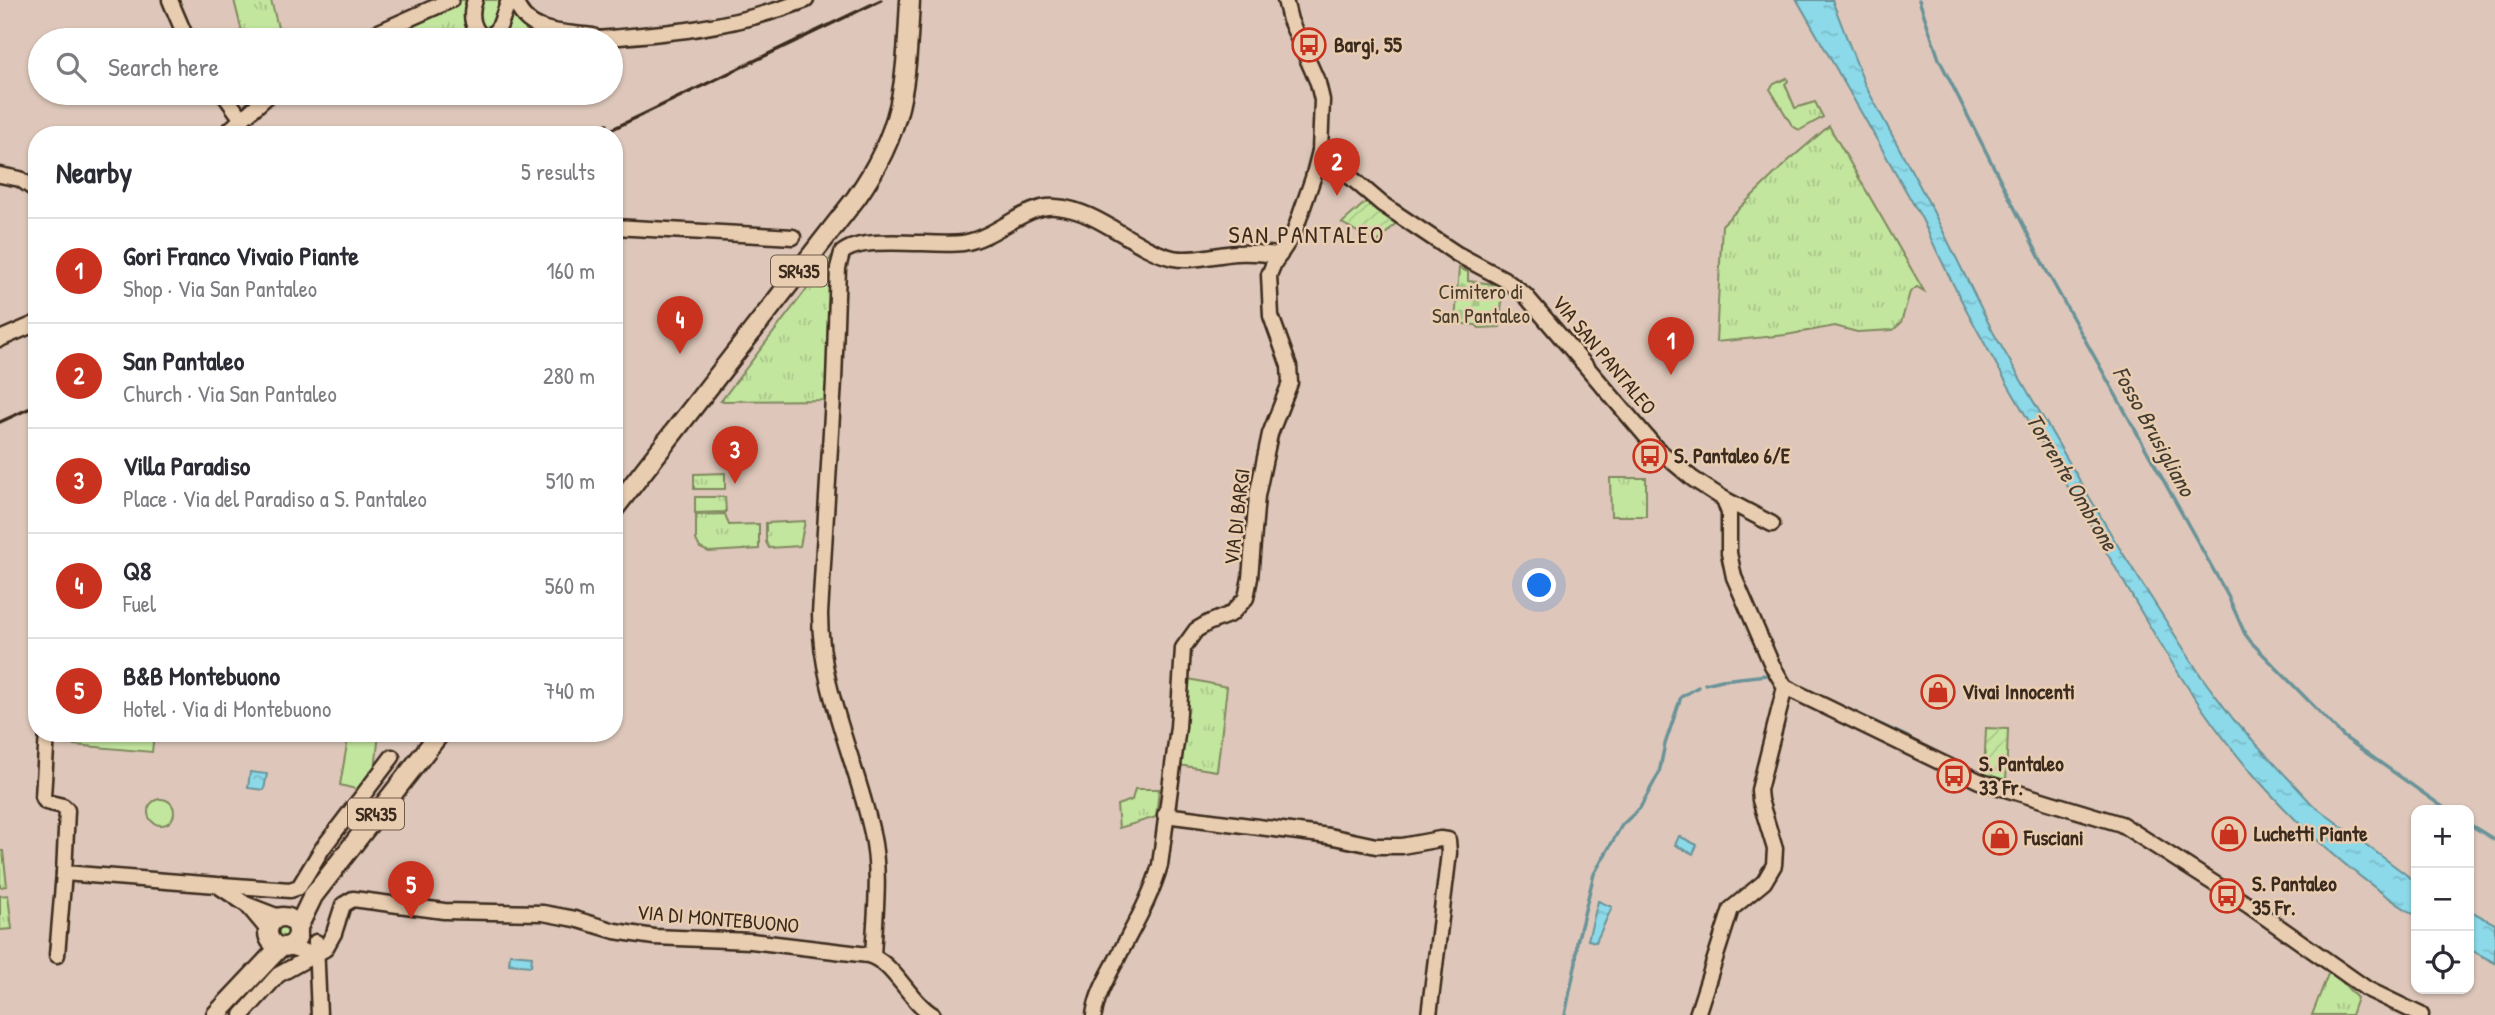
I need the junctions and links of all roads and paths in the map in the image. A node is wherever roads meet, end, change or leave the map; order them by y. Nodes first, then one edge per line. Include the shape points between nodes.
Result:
1 (170, 0) edge
2 (452, 0) edge
3 (475, 0) edge
4 (509, 0) edge
5 (515, 0) edge
6 (806, 0) edge
7 (910, 0) edge
8 (1285, 0) edge
9 (182, 28) edge
10 (388, 28) edge
11 (475, 28) edge
12 (497, 28) edge
13 (544, 28) edge
14 (623, 37) edge
15 (232, 105) edge
16 (257, 105) edge
17 (241, 118) junction
18 (233, 126) edge
19 (1320, 150) junction
20 (0, 175) edge
21 (28, 185) edge
22 (623, 228) edge
23 (793, 237) dead end
24 (1280, 255) junction
25 (28, 327) edge
26 (0, 339) edge
27 (623, 497) edge
28 (1724, 499) junction
29 (1772, 524) dead end
30 (1785, 687) junction
31 (46, 742) edge
32 (433, 742) edge
33 (391, 757) dead end
34 (1165, 815) junction
35 (64, 873) junction
36 (217, 885) junction
37 (285, 934) junction
38 (316, 949) junction
39 (57, 955) dead end
40 (873, 956) junction
41 (294, 967) junction
42 (1094, 1014) edge
43 (216, 1015) edge
44 (242, 1015) edge
45 (319, 1015) edge
46 (933, 1015) edge
47 (1429, 1015) edge
48 (1697, 1015) edge
49 (2421, 1015) edge

1 - 9 street
2 - 10 street
3 - 11 street via 471,12
4 - 12 street
5 - 13 street via 523,16
6 - 14 street via 724,25
7 - 27 main road, SR435 via 902,97 877,168
8 - 19 street, VIA DI BARGI via 1320,89
15 - 17 street
16 - 17 street
17 - 18 street
19 - 24 street, VIA DI BARGI via 1303,210
19 - 28 street, VIA SAN PANTALEO via 1382,204 1525,295 1656,448
20 - 21 street
22 - 23 street
24 - 34 street, VIA DI BARGI via 1269,275 1271,316 1291,379 1270,434 1257,496 1249,587 1236,610 1202,626 1183,648
24 - 40 street via 1177,258 1079,213 1052,206 1038,208 972,241 852,246 842,253 820,641 875,849
25 - 26 street
28 - 29 street, VIA SAN PANTALEO
28 - 30 street via 1734,577
30 - 48 street via 1759,790 1775,849 1774,865 1760,886 1731,909
30 - 49 street via 1979,781 2121,824 2367,989
31 - 35 street via 43,797 46,803 67,810
32 - 37 main road, SR435
33 - 36 street via 299,887
34 - 42 street, VIA DI BARGI via 1157,874 1100,992
34 - 47 street via 1376,846 1448,840
35 - 36 street
35 - 39 street
36 - 37 street
37 - 38 street via 311,941
37 - 41 street
37 - 43 main road
38 - 40 street, VIA DI MONTEBUONO via 332,938 343,905 353,899 444,911 543,914 654,937 751,941
38 - 41 street
38 - 45 street
40 - 46 street
41 - 44 street via 275,978

